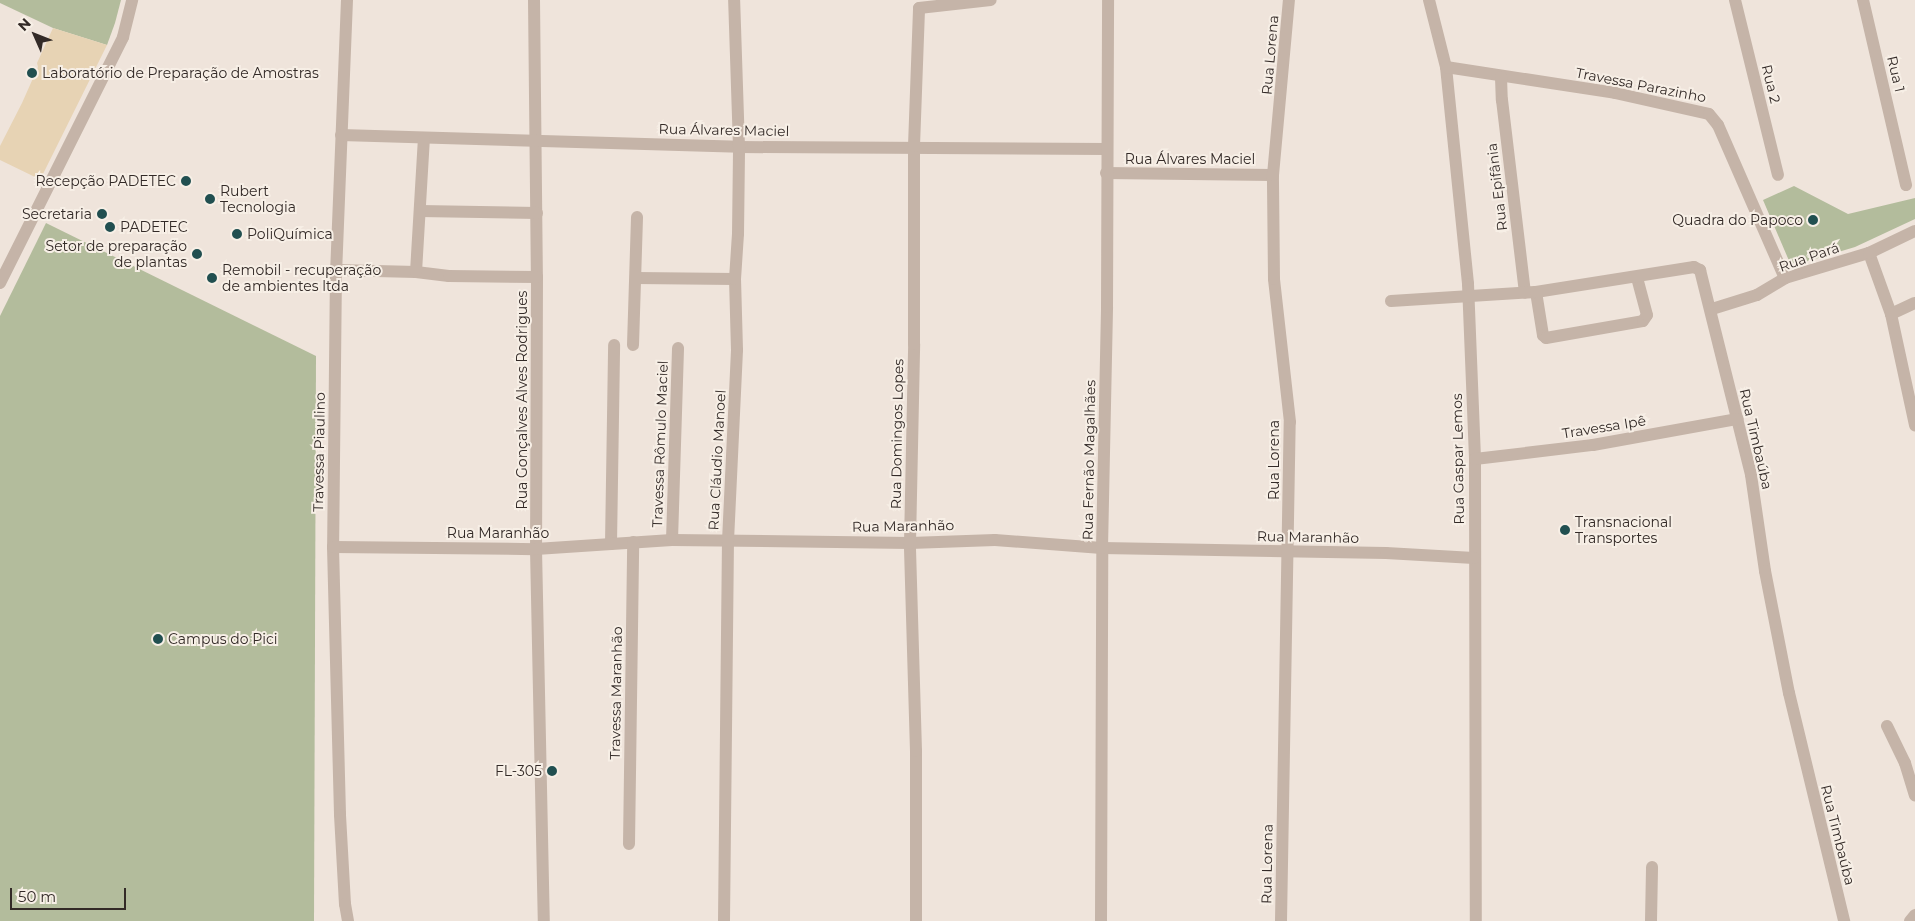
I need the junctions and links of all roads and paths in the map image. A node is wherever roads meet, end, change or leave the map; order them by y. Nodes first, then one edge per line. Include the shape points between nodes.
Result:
1 (132, 0) edge
2 (347, 0) edge
3 (534, 0) edge
4 (734, 0) edge
5 (991, 0) edge
6 (1108, 0) edge
7 (1289, 0) edge
8 (1429, 0) edge
9 (1734, 0) edge
10 (1863, 0) edge
11 (1446, 67) junction
12 (1501, 77) junction
13 (341, 135) junction
14 (424, 138) junction
15 (536, 141) junction
16 (914, 146) junction
17 (739, 147) junction
18 (1107, 149) junction
19 (1106, 173) junction
20 (1274, 174) junction
21 (1778, 175) dead end
22 (1906, 185) dead end
23 (420, 211) junction
24 (537, 213) junction
25 (637, 217) dead end
26 (1915, 231) edge
27 (1869, 253) junction
28 (336, 270) junction
29 (416, 272) junction
30 (538, 277) junction
31 (636, 278) junction
32 (1638, 278) junction
33 (1785, 278) junction
34 (735, 279) junction
35 (0, 283) edge
36 (1530, 293) junction
37 (1468, 296) junction
38 (1391, 301) dead end
39 (1915, 303) edge
40 (1712, 309) junction
41 (1891, 314) junction
42 (633, 345) dead end
43 (614, 346) dead end
44 (678, 348) dead end
45 (1738, 419) junction
46 (1915, 426) edge
47 (1475, 459) junction
48 (672, 540) junction
49 (728, 540) junction
50 (633, 542) junction
51 (910, 543) junction
52 (611, 544) junction
53 (332, 547) junction
54 (1102, 548) junction
55 (536, 549) junction
56 (1288, 552) junction
57 (1474, 558) junction
58 (1887, 726) dead end
59 (1915, 795) edge
60 (629, 844) dead end
61 (1652, 867) dead end
62 (1915, 915) edge
63 (348, 921) edge
64 (544, 921) edge
65 (724, 921) edge
66 (916, 921) edge
67 (1101, 921) edge
68 (1281, 921) edge
69 (1476, 921) edge
70 (1651, 921) edge
71 (1844, 921) edge
72 (1910, 921) edge

1 - 35 street via 123,37
2 - 13 street, Travessa Piaulino
3 - 15 street, Rua Gonçalves Alves Rodrigues
4 - 17 street, Rua Cláudio Manoel
5 - 16 street, Rua Domingos Lopes via 919,8
6 - 18 street, Rua Fernão Magalhães
7 - 20 street, Rua Lorena
8 - 11 street, Rua Gaspar Lemos
9 - 21 street, Rua 2
10 - 22 street, Rua 1
11 - 12 street, Travessa Parazinho
11 - 37 street, Rua Gaspar Lemos
12 - 33 street, Travessa Parazinho via 1615,93 1709,114 1718,125
12 - 36 street, Rua Epifânia
13 - 14 street, Rua Álvares Maciel
13 - 28 street, Travessa Piaulino
14 - 15 street, Rua Álvares Maciel
14 - 23 street
15 - 17 street, Rua Álvares Maciel
15 - 24 street, Rua Gonçalves Alves Rodrigues
16 - 17 street, Rua Álvares Maciel
16 - 18 street, Rua Álvares Maciel
16 - 51 street, Rua Domingos Lopes
17 - 34 street, Rua Cláudio Manoel
18 - 19 street, Rua Fernão Magalhães
19 - 20 street, Rua Álvares Maciel
19 - 54 street, Rua Fernão Magalhães
20 - 56 street, Rua Lorena via 1274,279 1290,422
23 - 24 street
23 - 29 street
24 - 30 street, Rua Gonçalves Alves Rodrigues
25 - 31 street
26 - 27 street, Rua Pará
27 - 33 street, Rua Pará
27 - 41 street
28 - 29 street
28 - 53 street, Travessa Piaulino
29 - 30 street via 449,276
30 - 55 street, Rua Gonçalves Alves Rodrigues
31 - 34 street
31 - 42 street
32 - 36 street, Rua Timbaúba
32 - 36 street, Rua Epifânia via 1647,314 1643,321 1546,338
32 - 40 street, Rua Timbaúba via 1698,268
33 - 40 street, Rua Pará via 1757,295
34 - 49 street, Rua Cláudio Manoel via 737,350
36 - 37 street, Rua Timbaúba
37 - 38 street, Rua Timbaúba
37 - 47 street, Rua Gaspar Lemos
39 - 41 street
40 - 45 street, Rua Timbaúba via 1720,354
41 - 46 street
43 - 52 street
44 - 48 street, Travessa Rômulo Maciel
45 - 47 street, Travessa Ipê via 1593,445
45 - 71 street, Rua Timbaúba via 1790,693
47 - 57 street, Rua Gaspar Lemos
48 - 49 street, Rua Maranhão
48 - 50 street, Rua Maranhão
49 - 51 street, Rua Maranhão
49 - 65 street, Rua Cláudio Manoel
50 - 52 street, Rua Maranhão
50 - 60 street, Travessa Maranhão
51 - 54 street, Rua Maranhão via 995,540
51 - 66 street, Rua Domingos Lopes via 916,751
52 - 55 street, Rua Maranhão
53 - 55 street, Rua Maranhão
53 - 63 street, Travessa Piaulino via 340,815
54 - 56 street, Rua Maranhão
54 - 67 street, Rua Fernão Magalhães
55 - 64 street, Rua Gonçalves Alves Rodrigues
56 - 57 street, Rua Maranhão
56 - 68 street, Rua Lorena
57 - 69 street, Rua Gaspar Lemos
58 - 59 street via 1905,763
61 - 70 street
62 - 72 street

